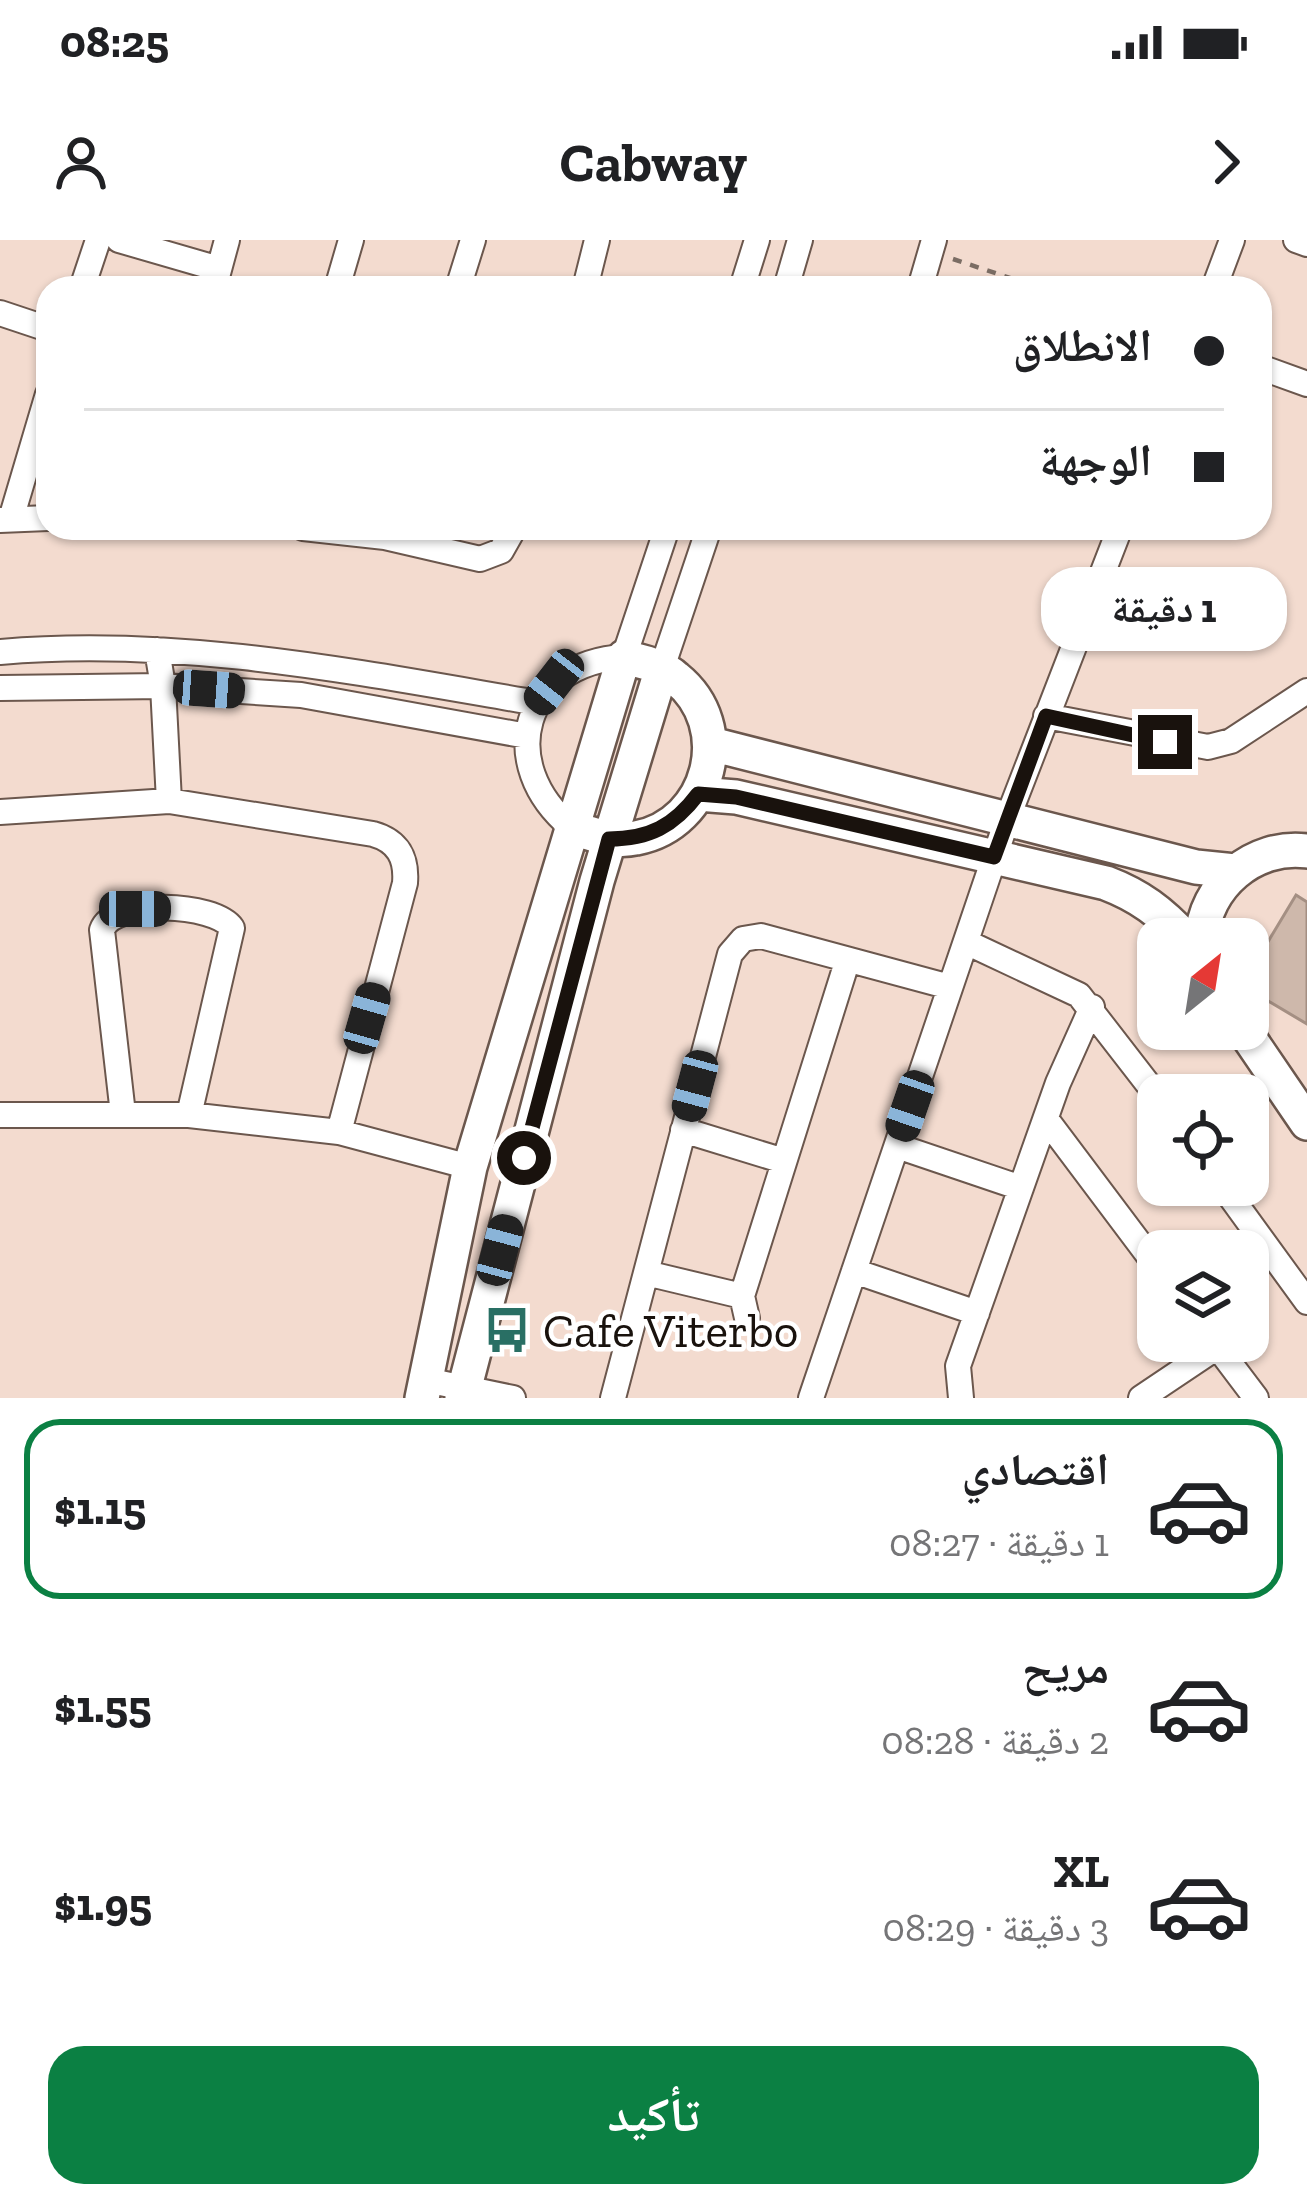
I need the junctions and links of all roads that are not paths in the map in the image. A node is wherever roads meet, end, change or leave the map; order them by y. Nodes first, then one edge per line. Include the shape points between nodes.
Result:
1 (98, 240) edge
2 (119, 240) edge
3 (227, 240) edge
4 (351, 240) edge
5 (472, 240) edge
6 (597, 240) edge
7 (757, 240) edge
8 (800, 240) edge
9 (1232, 240) edge
10 (1296, 240) edge
11 (1307, 244) edge
12 (933, 246) edge
13 (86, 276) edge
14 (209, 276) edge
15 (217, 276) edge
16 (340, 276) edge
17 (462, 276) edge
18 (588, 276) edge
19 (746, 276) edge
20 (790, 276) edge
21 (924, 276) edge
22 (1218, 276) edge
23 (0, 314) edge
24 (36, 325) edge
25 (1272, 371) edge
26 (1307, 384) edge
27 (36, 429) edge
28 (36, 519) edge
29 (5, 520) edge
30 (410, 540) edge
31 (507, 540) edge
32 (663, 540) edge
33 (705, 540) edge
34 (1115, 540) edge
35 (157, 650) junction
36 (0, 652) edge
37 (624, 657) junction
38 (662, 668) junction
39 (163, 686) junction
40 (0, 688) edge
41 (1307, 691) edge
42 (538, 703) junction
43 (1046, 716) junction
44 (527, 736) junction
45 (710, 744) junction
46 (698, 794) junction
47 (169, 801) junction
48 (0, 812) edge
49 (1008, 817) junction
50 (571, 827) junction
51 (609, 839) junction
52 (1307, 851) edge
53 (994, 857) junction
54 (1234, 871) junction
55 (1167, 918) edge
56 (1206, 918) edge
57 (966, 942) junction
58 (847, 962) junction
59 (950, 987) junction
60 (1092, 1007) junction
61 (1257, 1050) edge
62 (1141, 1074) edge
63 (123, 1114) junction
64 (0, 1115) edge
65 (189, 1115) junction
66 (1046, 1120) junction
67 (1307, 1124) edge
68 (683, 1130) junction
69 (339, 1132) junction
70 (896, 1146) junction
71 (784, 1161) junction
72 (470, 1167) junction
73 (1021, 1188) junction
74 (1237, 1206) edge
75 (1137, 1240) edge
76 (854, 1271) junction
77 (646, 1273) junction
78 (1307, 1302) edge
79 (977, 1312) junction
80 (1190, 1362) edge
81 (1229, 1362) edge
82 (424, 1389) edge
83 (463, 1393) edge
84 (513, 1398) edge
85 (613, 1398) edge
86 (812, 1398) edge
87 (961, 1398) edge
88 (1141, 1398) edge
89 (1256, 1398) edge

1 - 13 street
2 - 14 street
3 - 15 street
4 - 16 street
5 - 17 street
6 - 18 street
7 - 19 street
8 - 20 street
9 - 22 street
10 - 11 street
12 - 21 street
23 - 24 street
25 - 26 street
27 - 29 street
28 - 29 street
30 - 31 street via 480,560
32 - 37 street
33 - 38 street
34 - 43 street
35 - 36 street
35 - 39 street
35 - 42 street via 374,672
37 - 38 main road
37 - 42 street via 574,668
37 - 50 main road
38 - 45 main road via 695,697
38 - 51 main road
39 - 40 street
39 - 44 street via 301,695
39 - 47 street
41 - 43 street via 1231,741 1208,747
42 - 44 street
43 - 49 street
44 - 50 street via 536,788
45 - 46 main road
45 - 49 main road
46 - 51 main road via 659,831
46 - 53 main road
47 - 48 street
47 - 69 street via 383,837 407,866
49 - 53 street
49 - 54 main road
50 - 51 main road
50 - 72 main road
51 - 83 main road
52 - 54 main road via 1262,855
53 - 55 main road via 1106,883
53 - 57 street
54 - 56 main road
57 - 59 street
57 - 60 street via 1067,986
58 - 59 street
58 - 68 street via 760,936 737,943
58 - 71 street
59 - 70 street
60 - 62 street
60 - 66 street
61 - 67 main road
63 - 64 street
63 - 65 street
63 - 65 street via 104,922 117,913 175,909 214,913 232,928
65 - 69 street
66 - 73 street
66 - 75 street
68 - 71 street
68 - 77 street
69 - 72 street
70 - 73 street
70 - 76 street
71 - 77 street via 744,1307
72 - 82 main road
73 - 79 street
74 - 78 street
76 - 79 street
76 - 86 street
77 - 85 street
79 - 87 street via 958,1366
80 - 88 street
81 - 89 street
82 - 83 street
83 - 84 street

